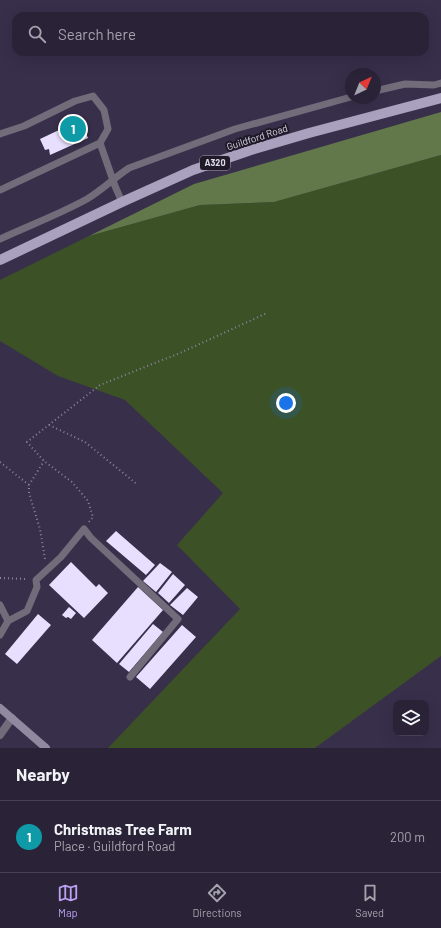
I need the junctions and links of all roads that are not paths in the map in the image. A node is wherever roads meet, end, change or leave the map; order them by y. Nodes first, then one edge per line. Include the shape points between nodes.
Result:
1 (441, 83) edge
2 (381, 90) edge
3 (441, 98) edge
4 (345, 99) edge
5 (0, 134) edge
6 (100, 143) junction
7 (113, 180) junction
8 (0, 190) edge
9 (122, 202) junction
10 (0, 239) edge
11 (0, 260) edge
12 (0, 604) edge
13 (8, 621) junction
14 (0, 634) edge
15 (130, 677) dead end
16 (0, 708) edge
17 (12, 718) junction
18 (0, 735) edge
19 (46, 748) edge

1 - 2 lane via 405,84
3 - 9 main road, Guildford Road / A320 via 251,150 193,170
4 - 7 lane, Guildford Road via 235,129 129,168
5 - 6 lane via 24,126 75,100 93,96 104,110 108,129
6 - 7 lane
6 - 8 lane
7 - 9 lane
7 - 10 lane, Guildford Road via 87,199
9 - 11 main road, Guildford Road / A320
12 - 13 lane
13 - 14 lane
13 - 15 lane via 27,611 37,587 36,580 61,557 84,529 178,619
16 - 17 main road
17 - 18 street
17 - 19 main road

